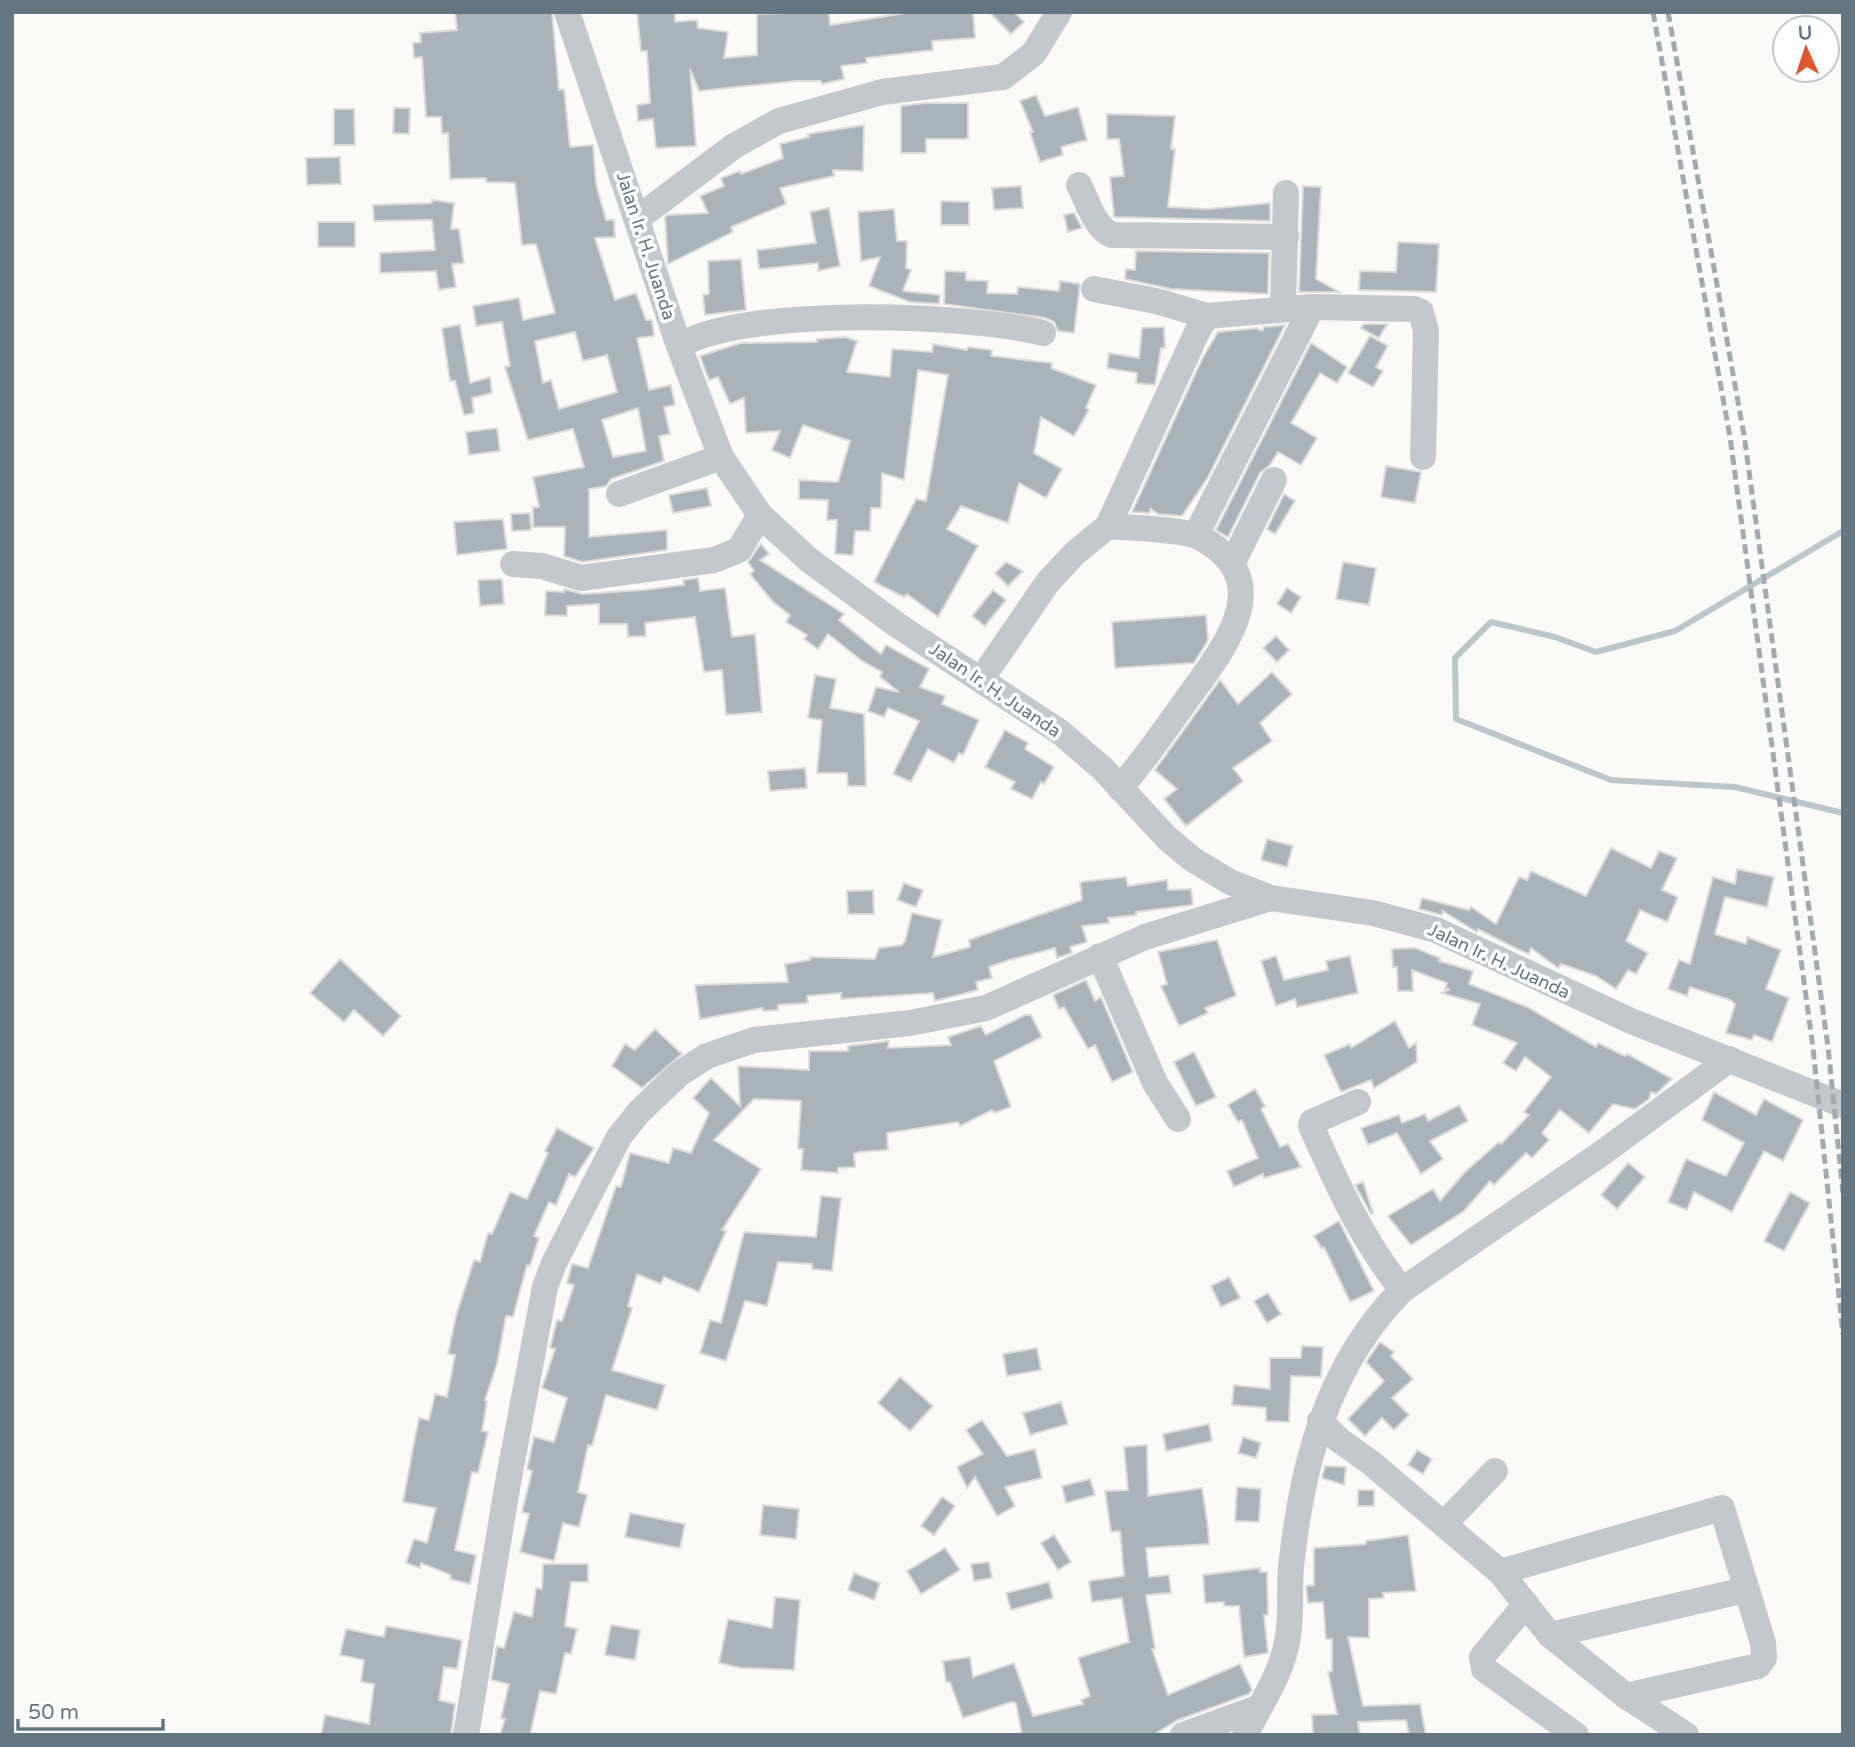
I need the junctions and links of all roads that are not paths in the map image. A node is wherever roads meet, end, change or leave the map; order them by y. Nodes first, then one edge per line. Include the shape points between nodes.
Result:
1 (567, 12) edge
2 (1059, 12) edge
3 (1079, 186) dead end
4 (1286, 193) dead end
5 (638, 218) junction
6 (1286, 237) junction
7 (1094, 289) dead end
8 (1312, 307) junction
9 (1283, 308) junction
10 (1207, 316) junction
11 (1043, 333) dead end
12 (679, 345) junction
13 (721, 457) junction
14 (1423, 457) dead end
15 (1274, 480) dead end
16 (619, 494) dead end
17 (760, 515) junction
18 (1108, 526) junction
19 (1196, 535) junction
20 (1232, 564) junction
21 (513, 565) dead end
22 (982, 678) junction
23 (1120, 788) junction
24 (1271, 898) junction
25 (1100, 956) junction
26 (1730, 1059) junction
27 (1358, 1102) dead end
28 (1843, 1105) edge
29 (1178, 1119) dead end
30 (1402, 1290) junction
31 (1320, 1421) junction
32 (1495, 1471) dead end
33 (1444, 1524) junction
34 (1500, 1572) junction
35 (1745, 1590) junction
36 (1526, 1604) junction
37 (1550, 1634) junction
38 (1626, 1696) junction
39 (1258, 1708) junction
40 (1668, 1731) edge
41 (466, 1735) edge
42 (1182, 1735) edge
43 (1245, 1735) edge
44 (1576, 1735) edge

1 - 5 street, Jalan Ir. H. Juanda
2 - 5 street via 1034,53 1003,77 881,92 779,121 734,146
3 - 6 street via 1103,231 1112,235
4 - 6 street
5 - 12 street, Jalan Ir. H. Juanda
6 - 9 street
7 - 10 street
8 - 9 street
8 - 14 street via 1421,312 1426,331
8 - 19 street
9 - 10 street
10 - 18 street
11 - 12 street via 1006,324 841,318 741,325
12 - 13 street, Jalan Ir. H. Juanda
13 - 16 street
13 - 17 street, Jalan Ir. H. Juanda
15 - 20 street
17 - 21 street via 738,550 714,560 582,578 535,565
17 - 22 street, Jalan Ir. H. Juanda via 809,560
18 - 19 street
18 - 22 street via 1048,582
19 - 20 street
20 - 23 street via 1239,578 1239,618 1212,664
22 - 23 street, Jalan Ir. H. Juanda via 1060,732
23 - 24 street, Jalan Ir. H. Juanda via 1192,859 1230,882
24 - 25 street via 1145,937
24 - 26 street, Jalan Ir. H. Juanda via 1373,913 1436,930 1586,1001
25 - 29 street via 1155,1083
25 - 41 street via 1010,999 958,1015 727,1047 679,1074 632,1121 565,1238 545,1287
26 - 28 street, Jalan Ir. H. Juanda
26 - 30 street
27 - 30 street via 1311,1126 1352,1218
30 - 31 street via 1355,1347
31 - 33 street
31 - 39 street via 1297,1520 1287,1642
32 - 33 street
33 - 34 street
34 - 35 street via 1721,1507
34 - 36 street
35 - 37 street
35 - 38 street via 1765,1652 1758,1666
36 - 37 street
36 - 44 street via 1482,1657 1484,1669
37 - 38 street
38 - 40 street
39 - 42 street
39 - 43 street

